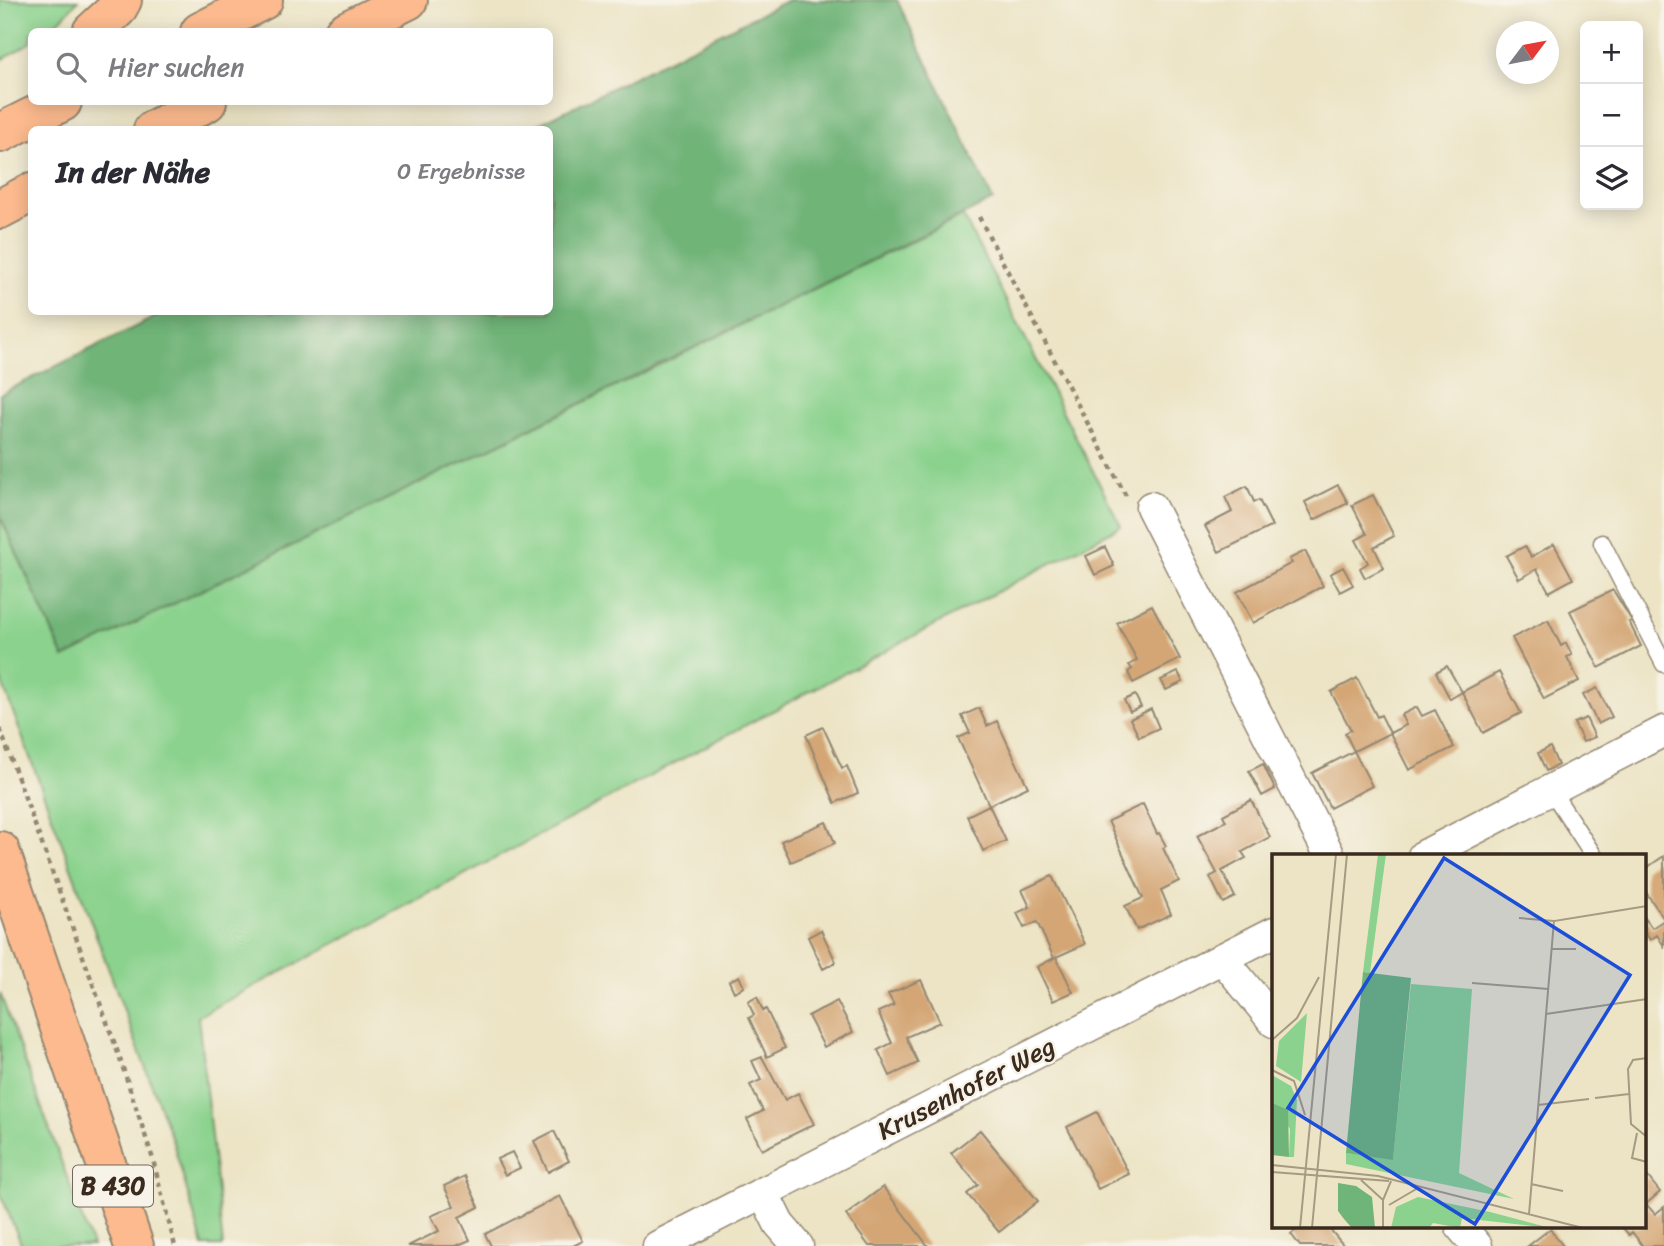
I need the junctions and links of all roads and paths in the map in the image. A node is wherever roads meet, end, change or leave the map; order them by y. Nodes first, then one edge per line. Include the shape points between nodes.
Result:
1 (122, 0) edge
2 (263, 0) edge
3 (408, 0) edge
4 (96, 28) edge
5 (208, 28) edge
6 (352, 28) edge
7 (28, 92) edge
8 (56, 105) edge
9 (201, 105) edge
10 (0, 119) edge
11 (161, 126) edge
12 (0, 133) edge
13 (28, 194) edge
14 (0, 209) edge
15 (979, 217) dead end
16 (1151, 507) joint
17 (1602, 543) dead end
18 (1664, 664) edge
19 (0, 729) edge
20 (1664, 731) edge
21 (1551, 790) junction
22 (1329, 854) edge
23 (1427, 854) edge
24 (1593, 854) edge
25 (2, 860) edge
26 (1272, 933) edge
27 (1222, 958) junction
28 (1272, 1020) edge
29 (763, 1192) junction
30 (1462, 1228) edge
31 (134, 1246) edge
32 (175, 1246) edge
33 (658, 1246) edge
34 (798, 1246) edge
35 (1477, 1246) edge

1 - 4 main road
2 - 5 main road
3 - 6 main road
7 - 10 main road
8 - 12 main road
9 - 11 main road
13 - 14 main road
15 - 16 path via 1133,509
16 - 22 street
17 - 18 lane
19 - 32 path via 116,1047 152,1156
20 - 21 street
21 - 23 street
21 - 24 lane
25 - 31 main road, B 430
26 - 27 street, Krusenhofer Weg
27 - 28 street
27 - 29 street, Krusenhofer Weg
29 - 33 street, Krusenhofer Weg
29 - 34 street via 779,1224
30 - 35 street

